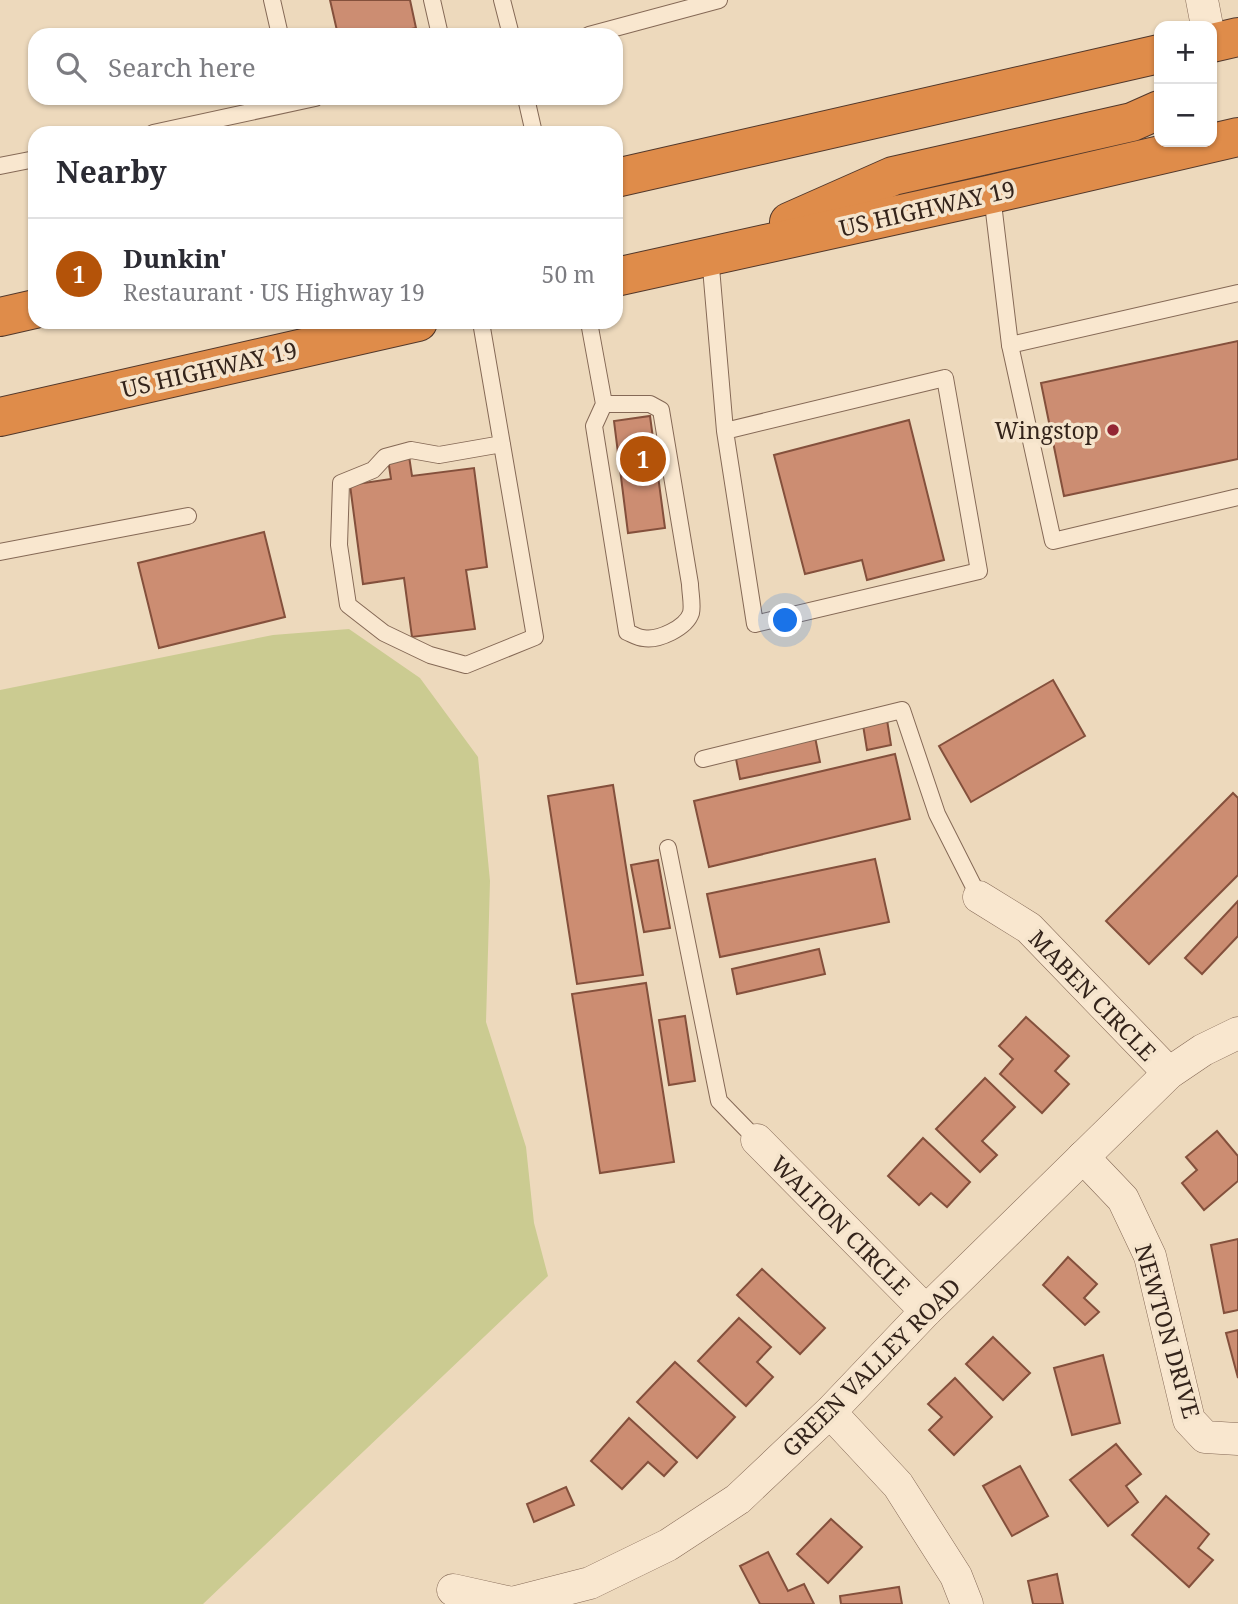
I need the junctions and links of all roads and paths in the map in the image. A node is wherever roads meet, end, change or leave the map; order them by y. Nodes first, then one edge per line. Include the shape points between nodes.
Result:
1 (272, 0) edge
2 (432, 0) edge
3 (502, 0) edge
4 (719, 0) edge
5 (1202, 0) edge
6 (658, 8) edge
7 (1207, 21) edge
8 (279, 28) edge
9 (438, 28) edge
10 (509, 28) edge
11 (607, 28) edge
12 (1238, 37) edge
13 (1217, 42) edge
14 (1154, 55) edge
15 (275, 105) edge
16 (528, 105) edge
17 (1154, 112) edge
18 (184, 126) edge
19 (532, 126) edge
20 (1238, 137) edge
21 (28, 160) edge
22 (0, 166) edge
23 (623, 176) edge
24 (992, 194) junction
25 (710, 256) junction
26 (623, 275) edge
27 (1238, 293) edge
28 (28, 311) edge
29 (0, 317) edge
30 (387, 329) edge
31 (482, 329) edge
32 (590, 329) edge
33 (1010, 345) junction
34 (604, 404) junction
35 (0, 416) edge
36 (725, 431) junction
37 (502, 444) junction
38 (1238, 497) edge
39 (188, 516) dead end
40 (0, 552) edge
41 (703, 759) dead end
42 (668, 848) dead end
43 (979, 897) joint
44 (1238, 1033) edge
45 (1169, 1073) junction
46 (757, 1140) joint
47 (1083, 1157) junction
48 (926, 1311) junction
49 (830, 1412) junction
50 (1238, 1439) edge
51 (453, 1590) dead end
52 (967, 1604) edge

1 - 8 lane
2 - 9 lane
3 - 10 lane
4 - 6 lane
5 - 7 street
6 - 11 lane
12 - 13 highway
14 - 23 highway
15 - 18 lane
16 - 19 lane
17 - 25 highway via 1132,122 893,176
20 - 24 highway, US HIGHWAY 19
21 - 22 lane
24 - 25 highway, US HIGHWAY 19
24 - 33 lane
25 - 26 highway, US HIGHWAY 19
25 - 36 lane
27 - 33 lane
28 - 29 highway
30 - 35 highway, US HIGHWAY 19
31 - 37 lane
32 - 34 lane
33 - 38 lane via 1053,541
34 - 34 lane via 594,426 627,632 655,638 682,625 691,613 661,410 650,404
36 - 36 lane via 755,624 979,571 945,378
37 - 37 lane via 535,637 466,665 430,655 384,633 348,605 339,545 341,483 373,470 384,457 411,450 439,455
39 - 40 lane
41 - 43 lane via 902,710 937,814
42 - 46 lane via 719,1101
43 - 45 street, MABEN CIRCLE via 1029,928
44 - 45 street, GREEN VALLEY ROAD
45 - 47 street, GREEN VALLEY ROAD
46 - 48 street, WALTON CIRCLE
47 - 48 street, GREEN VALLEY ROAD
47 - 50 street, NEWTON DRIVE via 1123,1199 1150,1256 1189,1420 1205,1437
48 - 49 street, GREEN VALLEY ROAD
49 - 51 street, GREEN VALLEY ROAD via 738,1499 668,1545 590,1583 512,1603
49 - 52 street via 898,1485 956,1576

